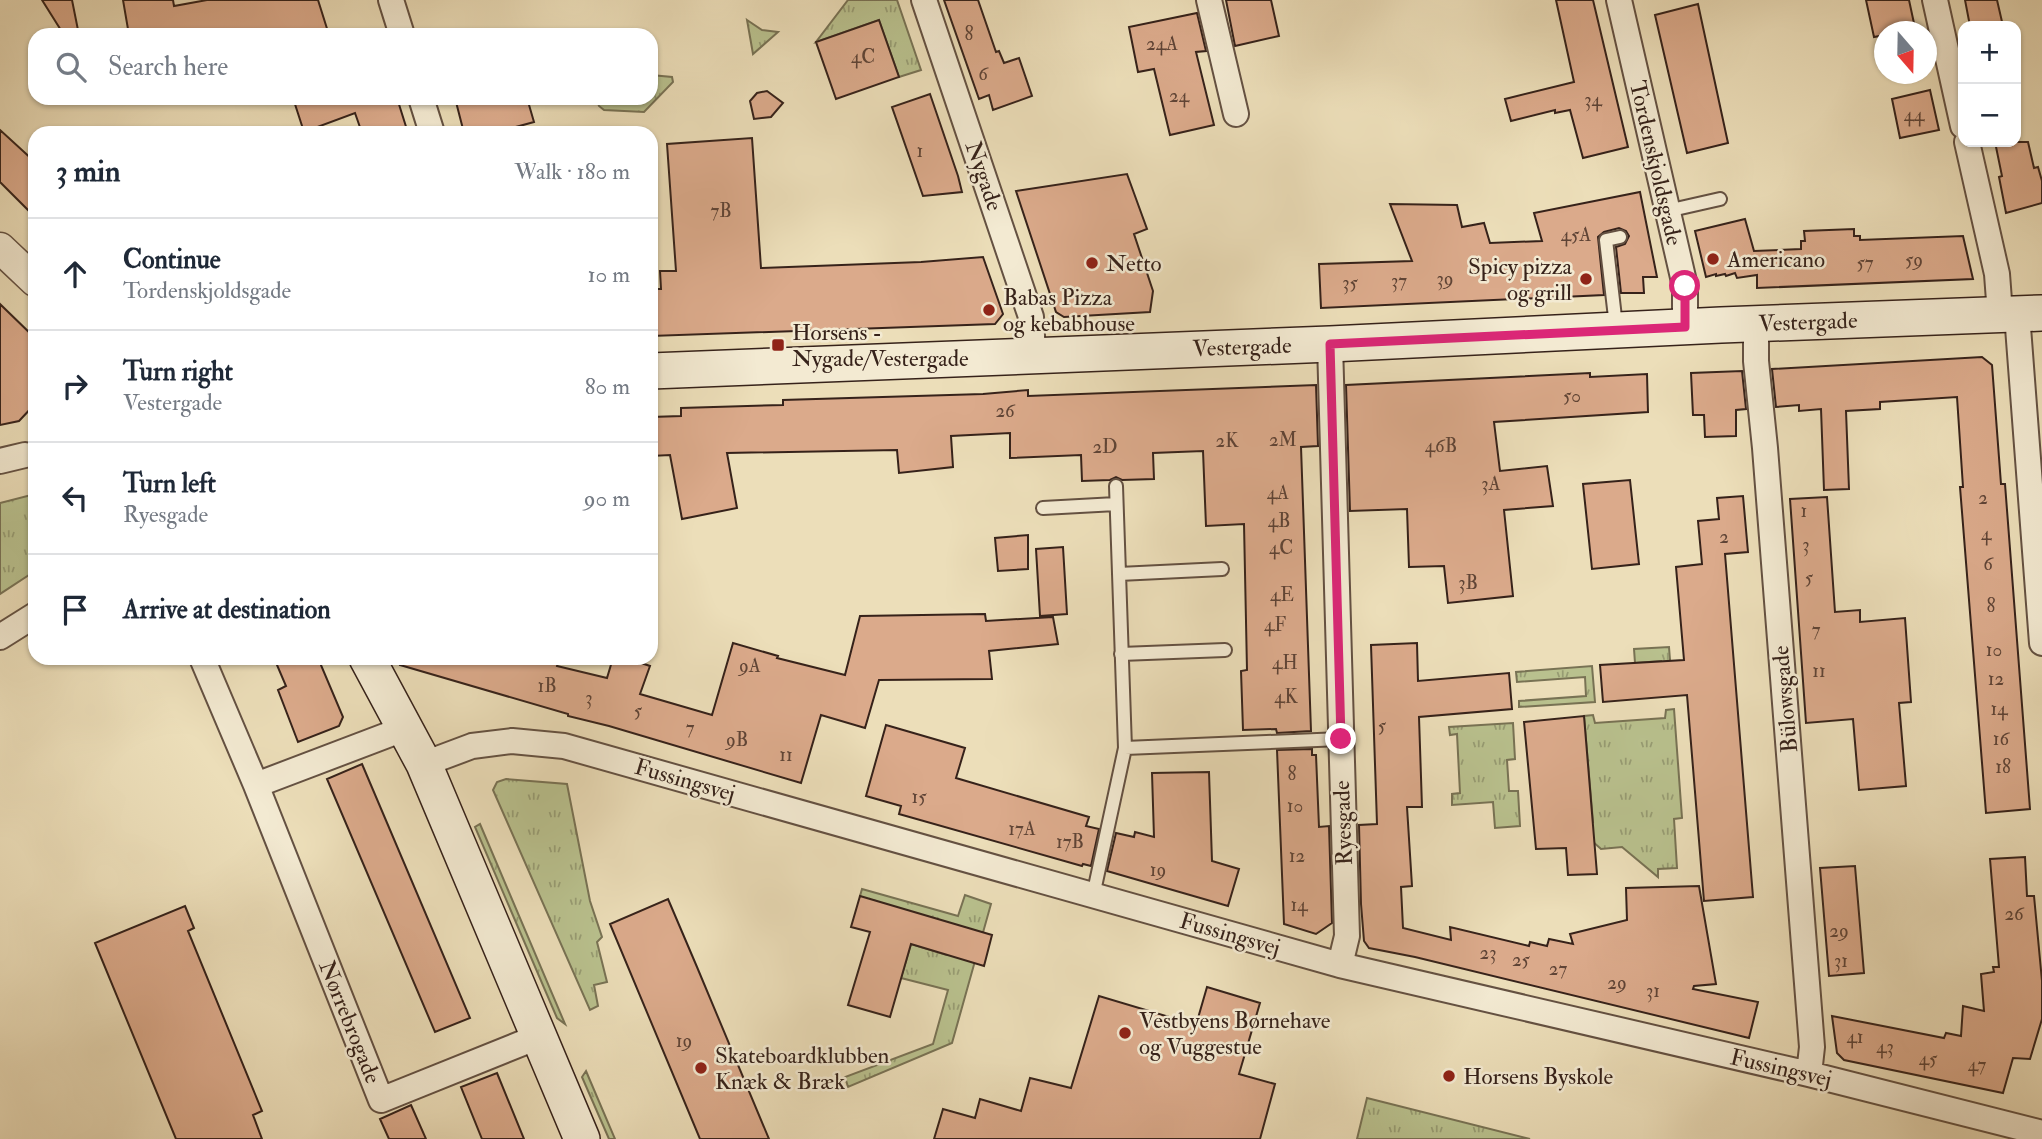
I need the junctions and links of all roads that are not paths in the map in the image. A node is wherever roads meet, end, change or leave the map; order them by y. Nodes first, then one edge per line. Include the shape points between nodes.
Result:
1 (391, 0) edge
2 (924, 0) edge
3 (1209, 0) edge
4 (1619, 0) edge
5 (1935, 0) edge
6 (400, 28) edge
7 (1958, 104) edge
8 (423, 105) edge
9 (1236, 114) dead end
10 (430, 126) edge
11 (1968, 147) edge
12 (1720, 199) dead end
13 (1667, 211) junction
14 (1620, 237) dead end
15 (0, 248) edge
16 (28, 274) edge
17 (2020, 313) edge
18 (1756, 324) junction
19 (1685, 327) junction
20 (1617, 330) junction
21 (1330, 344) junction
22 (1033, 354) junction
23 (658, 371) edge
24 (25, 455) dead end
25 (0, 461) edge
26 (1116, 486) dead end
27 (1116, 504) junction
28 (1042, 508) dead end
29 (1222, 569) dead end
30 (1119, 574) junction
31 (28, 620) edge
32 (0, 638) edge
33 (2042, 643) edge
34 (1225, 650) dead end
35 (1121, 654) junction
36 (205, 665) edge
37 (371, 665) edge
38 (406, 728) junction
39 (1341, 739) junction
40 (1125, 748) junction
41 (424, 764) junction
42 (256, 785) junction
43 (1093, 895) junction
44 (1340, 965) junction
45 (540, 1036) junction
46 (1809, 1074) junction
47 (2042, 1133) edge
48 (582, 1139) edge

1 - 6 street
2 - 22 street, Nygade via 1031,317
3 - 9 street
4 - 13 street, Tordenskjoldsgade
5 - 7 street
8 - 10 street
11 - 17 street via 1997,274
12 - 13 lane
13 - 19 street, Tordenskjoldsgade via 1685,286
14 - 20 lane via 1606,240
15 - 16 street
17 - 18 main road, Vestergade
17 - 33 street
18 - 19 main road, Vestergade
18 - 46 street, Bülowsgade via 1812,1047
19 - 20 main road, Vestergade
20 - 21 main road, Vestergade
21 - 22 main road, Vestergade
21 - 39 street, Ryesgade
22 - 23 main road, Vestergade
24 - 25 street
26 - 27 lane
27 - 28 lane
27 - 30 lane
29 - 30 lane
30 - 35 lane
31 - 32 street
34 - 35 lane
35 - 40 lane
36 - 42 street, Nørrebrogade
37 - 38 main road
38 - 41 main road
38 - 42 street
39 - 40 lane
39 - 44 street, Ryesgade via 1347,936
40 - 43 lane
41 - 43 street, Fussingsvej via 472,746 512,741 564,746
41 - 45 main road
42 - 45 street, Nørrebrogade via 382,1100
43 - 44 street, Fussingsvej
44 - 46 street, Fussingsvej
45 - 48 main road
46 - 47 street, Fussingsvej

